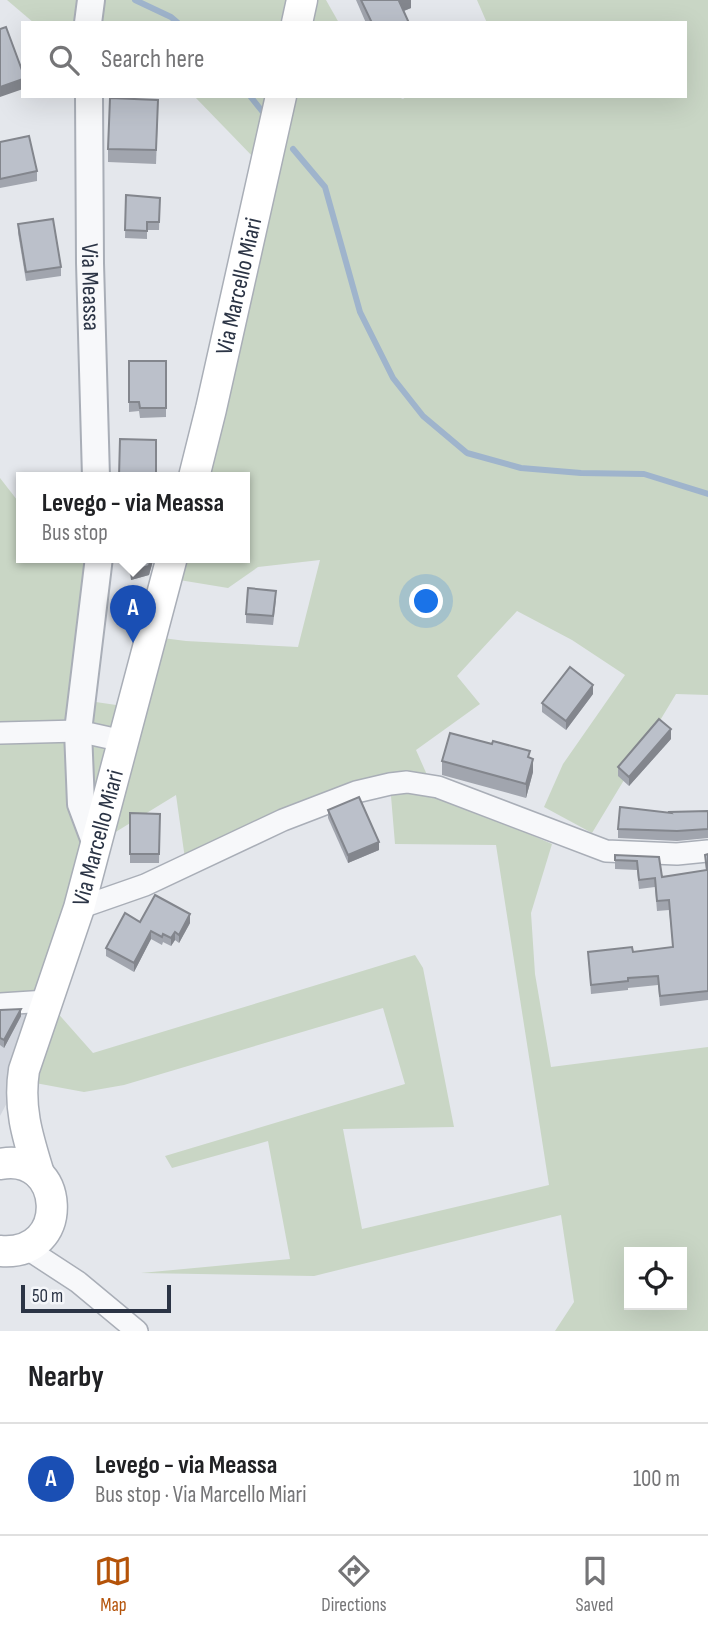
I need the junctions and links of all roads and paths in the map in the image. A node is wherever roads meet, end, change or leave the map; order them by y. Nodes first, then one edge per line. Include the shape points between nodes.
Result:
1 (302, 0) edge
2 (297, 21) edge
3 (89, 98) edge
4 (281, 98) edge
5 (96, 472) edge
6 (195, 472) edge
7 (98, 563) edge
8 (170, 563) edge
9 (78, 731) junction
10 (0, 733) edge
11 (123, 741) junction
12 (96, 844) junction
13 (708, 851) edge
14 (79, 908) junction
15 (47, 1002) junction
16 (0, 1004) edge
17 (23, 1117) junction
18 (3, 1164) edge
19 (38, 1174) junction
20 (25, 1243) edge
21 (136, 1331) edge

1 - 2 main road
3 - 5 street, Via Meassa
4 - 6 main road, Via Marcello Miari
7 - 9 street
8 - 11 main road, Via Marcello Miari
9 - 10 street
9 - 11 street
9 - 12 street via 81,804
11 - 12 main road, Via Marcello Miari
12 - 14 main road, Via Marcello Miari
13 - 14 street via 677,855 606,851 438,787 407,782 356,792 295,815 145,885
14 - 15 main road, Via Marcello Miari
15 - 16 street
15 - 17 main road, Via Marcello Miari via 24,1070
17 - 18 main road, Via Marcello Miari via 14,1154
17 - 19 main road, Via Marcello Miari
18 - 19 main road, Via Marcello Miari via 17,1164
19 - 20 main road, Via Marcello Miari via 48,1186 52,1214
20 - 21 street

